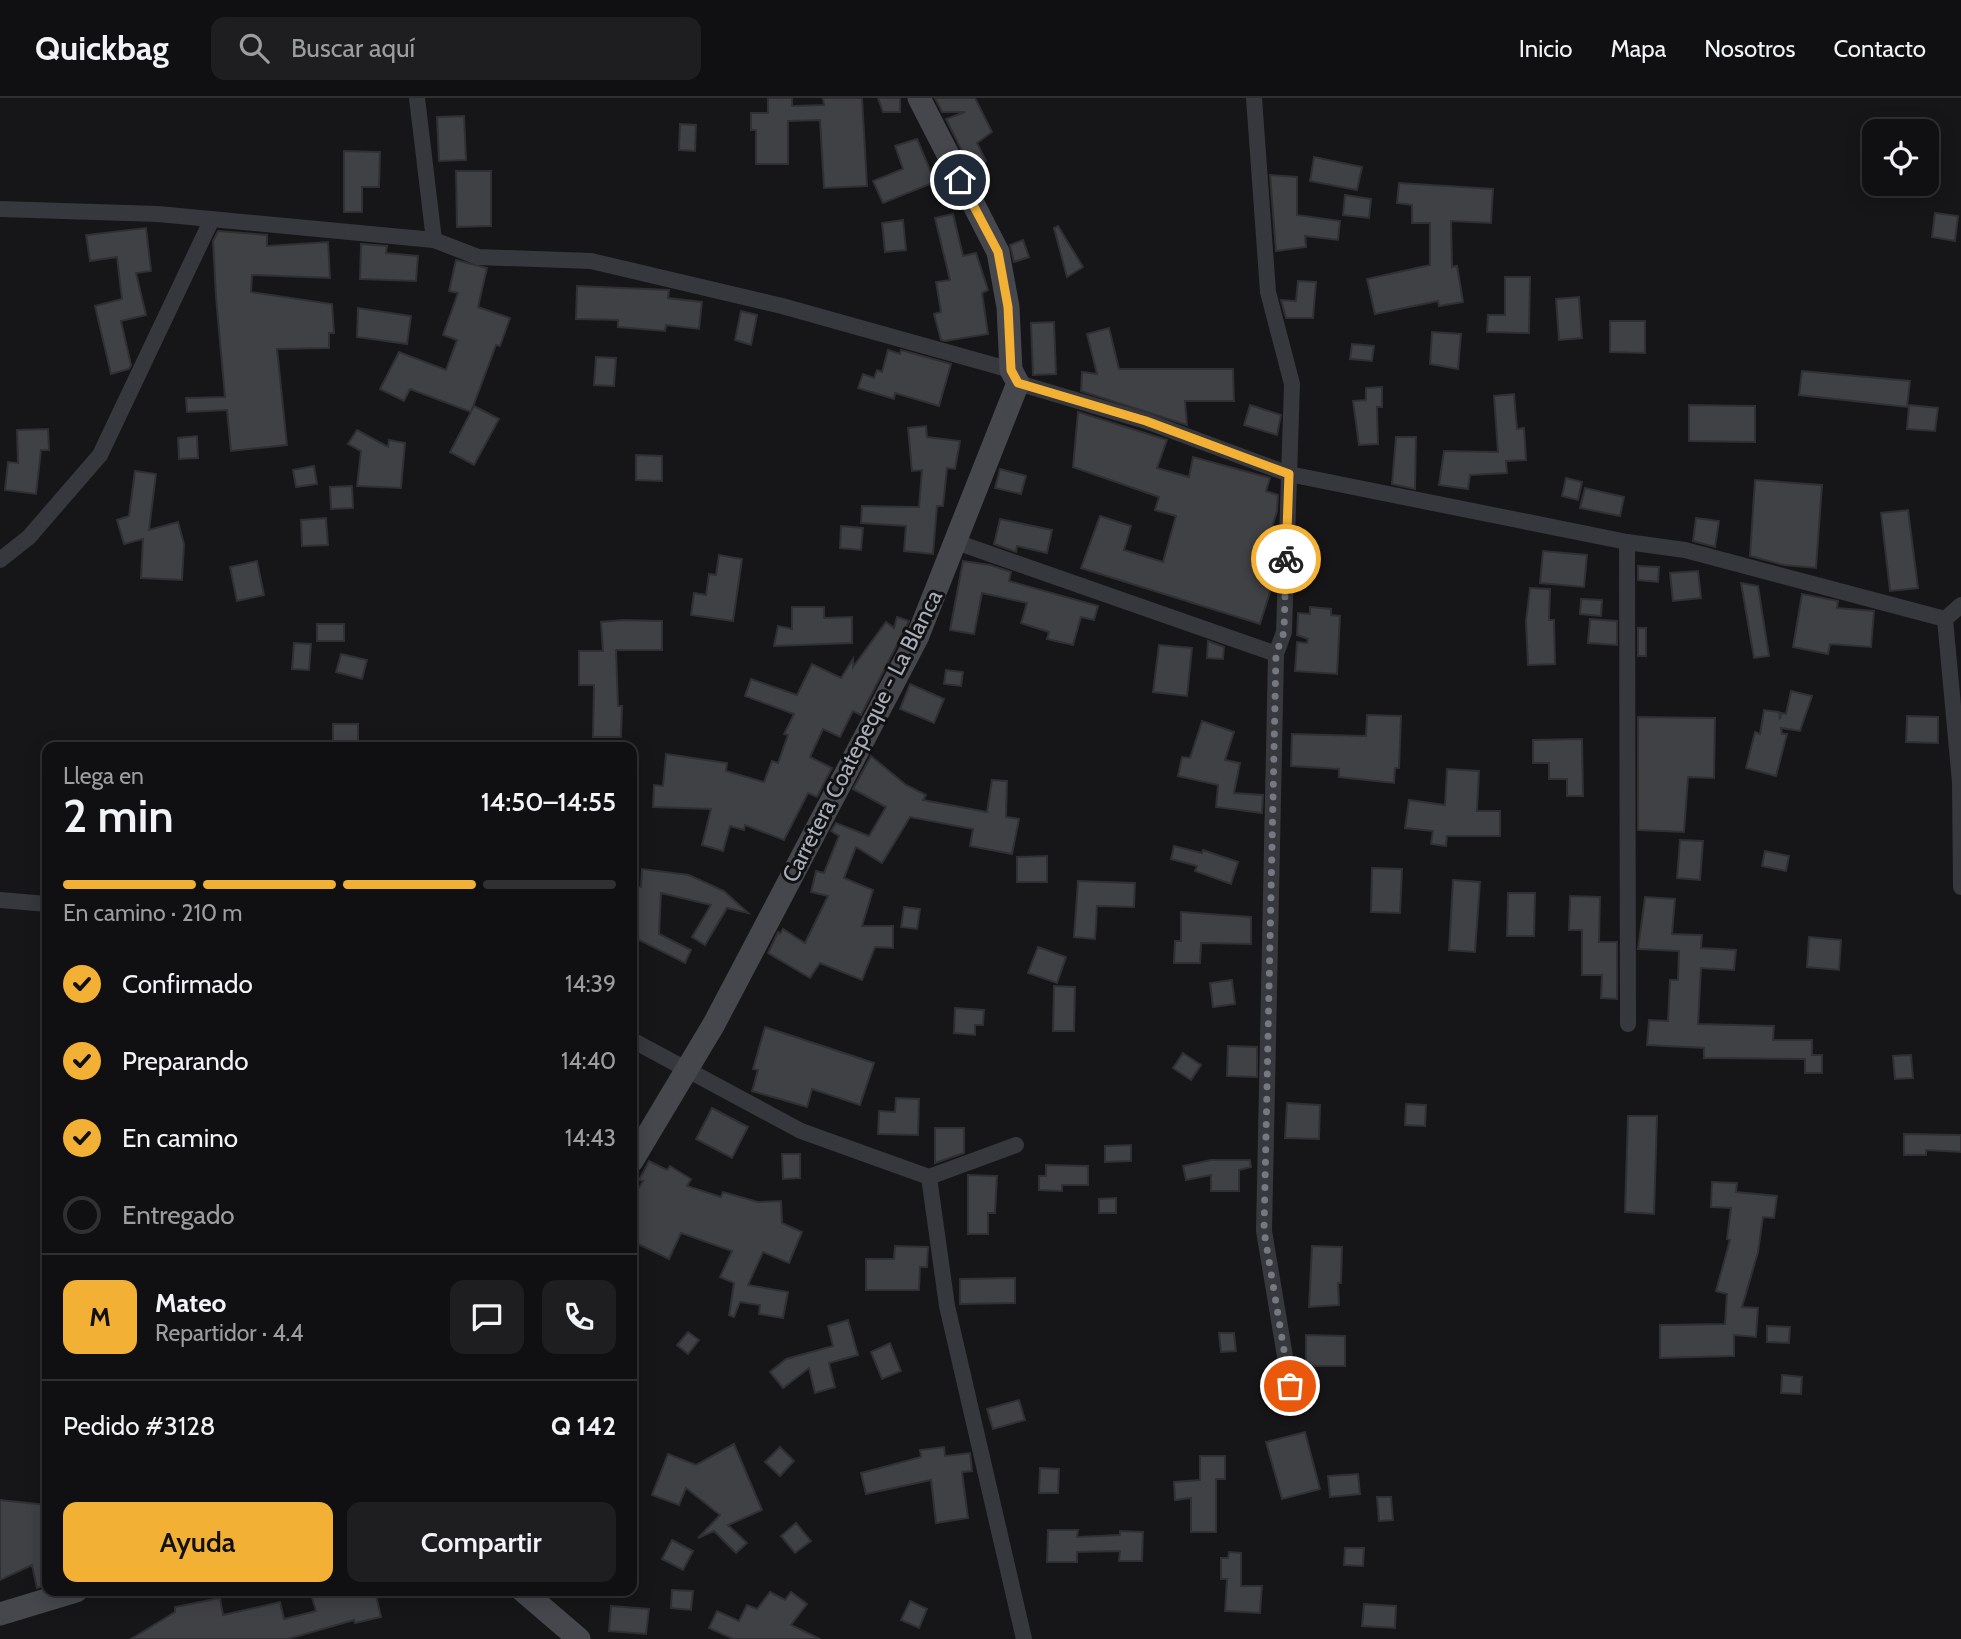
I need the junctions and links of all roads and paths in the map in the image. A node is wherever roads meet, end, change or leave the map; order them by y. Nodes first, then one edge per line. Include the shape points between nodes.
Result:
1 (417, 98) edge
2 (919, 98) edge
3 (1254, 98) edge
4 (0, 209) edge
5 (212, 219) junction
6 (434, 240) junction
7 (1015, 377) junction
8 (1289, 474) junction
9 (956, 542) junction
10 (1627, 542) junction
11 (0, 560) edge
12 (1961, 606) edge
13 (1945, 619) junction
14 (1276, 654) junction
15 (1961, 887) edge
16 (0, 900) edge
17 (42, 904) edge
18 (1628, 1024) dead end
19 (637, 1043) edge
20 (687, 1068) junction
21 (1016, 1145) dead end
22 (637, 1153) edge
23 (929, 1177) junction
24 (1290, 1386) dead end
25 (59, 1596) edge
26 (529, 1596) edge
27 (0, 1614) edge
28 (579, 1639) edge
29 (1024, 1639) edge

1 - 6 street
2 - 7 main road, Carretera Coatepeque - La Blanca via 998,252
3 - 8 street via 1268,292 1292,384
4 - 5 street
5 - 6 street
5 - 11 street via 100,456 29,537
6 - 7 street via 478,257 591,261 782,306
7 - 8 street
7 - 9 main road, Carretera Coatepeque - La Blanca
8 - 10 street
8 - 14 street via 1284,632
9 - 14 street
9 - 20 main road, Carretera Coatepeque - La Blanca via 917,638
10 - 13 street via 1685,550
10 - 18 street
12 - 13 street
13 - 15 street via 1960,782
14 - 24 street via 1264,1231
16 - 17 street
19 - 20 street
20 - 22 main road, Carretera Coatepeque - La Blanca
20 - 23 street via 801,1131
21 - 23 street
23 - 29 street via 947,1306
25 - 27 main road
26 - 28 main road

